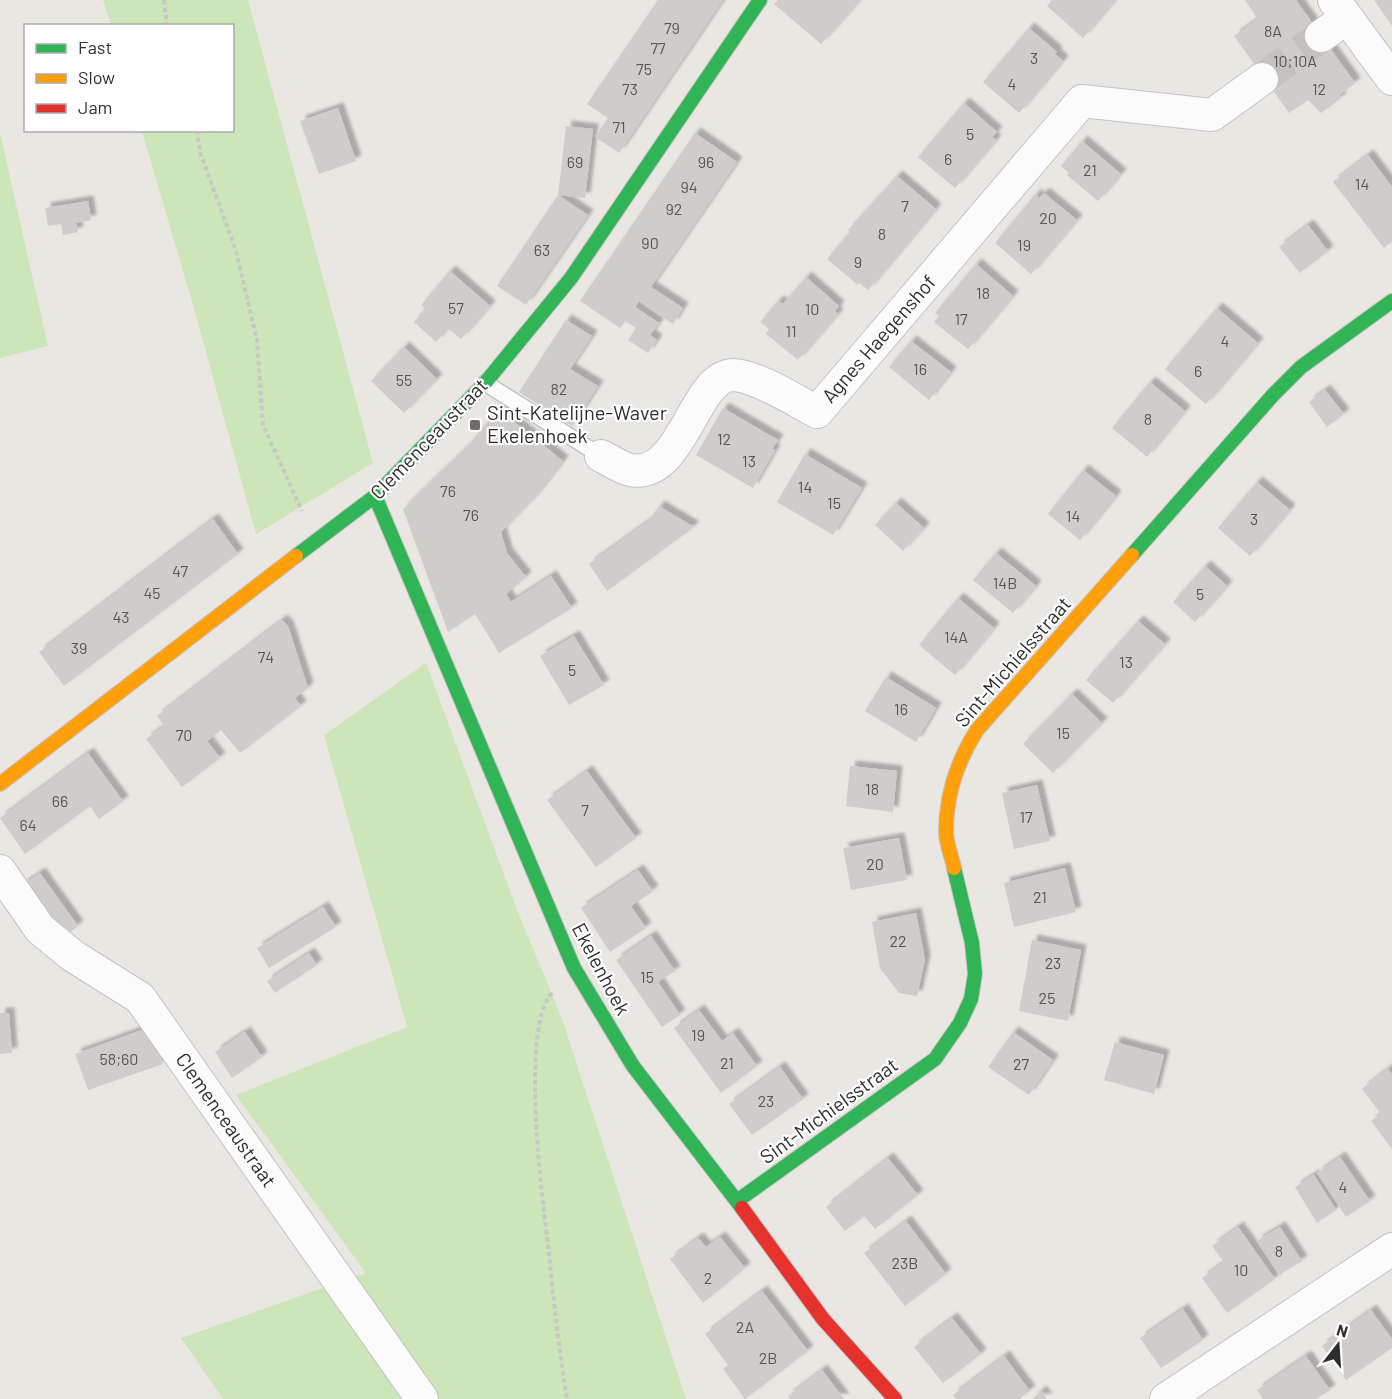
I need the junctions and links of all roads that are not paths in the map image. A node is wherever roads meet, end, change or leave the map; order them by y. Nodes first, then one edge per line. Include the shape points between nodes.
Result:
1 (760, 0) edge
2 (1341, 9) edge
3 (1321, 36) tunnel mouth
4 (1262, 79) tunnel mouth
5 (1392, 79) edge
6 (1392, 302) edge
7 (484, 383) junction
8 (601, 456) joint
9 (375, 496) junction
10 (0, 784) edge
11 (0, 871) edge
12 (737, 1202) junction
13 (1392, 1249) edge
14 (422, 1399) edge
15 (895, 1399) edge
16 (1166, 1399) edge

1 - 7 street, Clemenceaustraat via 571,278
2 - 3 street
2 - 5 street
4 - 8 street, Agnes Haegenshof via 1212,115 1082,101 816,412 750,377 731,375 707,393 671,452 659,464 630,470
6 - 12 street, Sint-Michielsstraat via 1301,367 1273,395 977,730 954,777 946,833 972,943 975,974 971,999 960,1023 934,1059
7 - 8 lane, Agnes Haegenshof
7 - 9 street, Clemenceaustraat
9 - 10 street, Clemenceaustraat
9 - 12 street, Ekelenhoek via 574,968 633,1066
11 - 14 street, Clemenceaustraat via 40,928 73,956 140,998
12 - 15 street, Ekelenhoek via 823,1319
13 - 16 street

